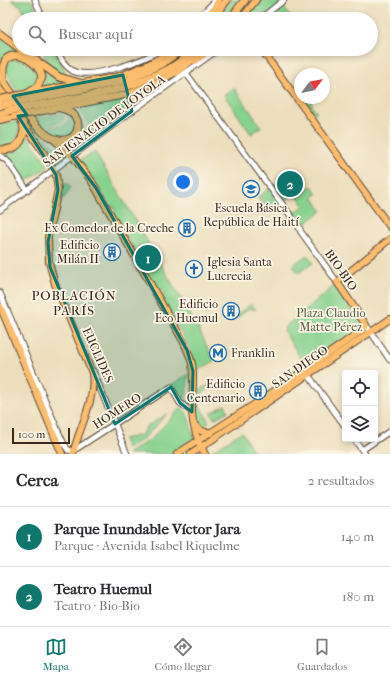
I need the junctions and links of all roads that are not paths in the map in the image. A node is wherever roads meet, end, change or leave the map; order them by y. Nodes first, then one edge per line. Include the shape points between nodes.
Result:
1 (35, 0) edge
2 (216, 0) edge
3 (219, 0) edge
4 (227, 0) edge
5 (245, 0) edge
6 (256, 0) edge
7 (284, 0) edge
8 (40, 12) edge
9 (204, 12) edge
10 (211, 12) edge
11 (218, 12) edge
12 (236, 12) edge
13 (247, 12) edge
14 (269, 12) edge
15 (0, 34) edge
16 (12, 43) edge
17 (29, 56) edge
18 (60, 56) edge
19 (149, 56) edge
20 (162, 56) edge
21 (173, 56) edge
22 (188, 56) edge
23 (197, 56) edge
24 (202, 56) edge
25 (210, 56) edge
26 (266, 56) edge
27 (128, 65) junction
28 (112, 69) junction
29 (177, 72) junction
30 (186, 74) junction
31 (2, 79) edge
32 (117, 79) junction
33 (128, 81) junction
34 (83, 84) junction
35 (0, 90) edge
36 (124, 91) junction
37 (29, 93) junction
38 (21, 98) junction
39 (1, 103) edge
40 (61, 108) junction
41 (31, 110) junction
42 (132, 111) junction
43 (0, 114) edge
44 (11, 114) junction
45 (0, 120) edge
46 (23, 123) junction
47 (49, 136) junction
48 (0, 150) edge
49 (0, 156) edge
50 (72, 156) junction
51 (54, 170) junction
52 (27, 190) junction
53 (0, 210) edge
54 (390, 227) edge
55 (390, 239) edge
56 (336, 282) junction
57 (0, 293) edge
58 (0, 306) edge
59 (390, 319) edge
60 (366, 325) junction
61 (371, 332) junction
62 (390, 360) edge
63 (91, 366) junction
64 (306, 373) junction
65 (35, 382) junction
66 (192, 412) junction
67 (342, 422) edge
68 (193, 423) junction
69 (115, 424) junction
70 (390, 431) edge
71 (211, 433) junction
72 (198, 441) junction
73 (356, 442) edge
74 (201, 447) junction
75 (73, 452) edge
76 (364, 452) edge
77 (62, 454) edge
78 (127, 454) edge
79 (177, 454) edge
80 (191, 454) edge
81 (205, 454) edge

1 - 8 street
2 - 9 street
3 - 10 main road
4 - 11 highway
5 - 12 highway
6 - 13 main road
7 - 14 street
15 - 16 highway
17 - 34 highway via 65,80
18 - 28 street via 66,66 76,72 90,74
19 - 27 street
20 - 33 main road
21 - 33 highway
22 - 33 highway via 169,69
23 - 29 highway
24 - 29 main road
25 - 30 street, SAN IGNACIO DE LOYOLA
26 - 54 main road
27 - 28 street
27 - 33 street
28 - 33 street
29 - 33 main road via 152,84
30 - 42 street, SAN IGNACIO DE LOYOLA
30 - 56 street, BIO-BIO
31 - 37 highway via 5,61 12,56 22,56 37,67 42,75 40,84
31 - 47 highway via 29,118
32 - 33 highway, bridge
32 - 34 main road
32 - 38 highway
33 - 36 highway, bridge
33 - 42 street
34 - 37 main road
35 - 46 highway
36 - 40 main road
36 - 41 highway
37 - 38 main road
38 - 39 highway, bridge
40 - 41 main road
40 - 47 highway via 74,116 78,125 77,132 68,140
41 - 44 highway, bridge
42 - 50 street, SAN IGNACIO DE LOYOLA
43 - 44 highway
44 - 45 main road
46 - 48 highway via 23,135 19,143 12,148
46 - 51 main road
47 - 50 main road
49 - 52 street via 9,163
50 - 51 street, SAN IGNACIO DE LOYOLA
50 - 66 main road via 96,188 187,350 192,370
51 - 52 street, SAN IGNACIO DE LOYOLA
51 - 63 main road, EUCLIDES via 58,190 48,237 50,267
52 - 53 street, SAN IGNACIO DE LOYOLA
55 - 56 main road
56 - 60 main road, BIO-BIO
57 - 65 street
58 - 65 main road
59 - 61 main road, SAN DIEGO
60 - 61 street, BIO-BIO
60 - 64 main road, SAN DIEGO via 363,330
61 - 62 street, BIO-BIO
61 - 64 main road, SAN DIEGO
63 - 69 street, EUCLIDES
63 - 75 main road via 92,394
64 - 67 street
64 - 71 main road, SAN DIEGO
64 - 74 main road, SAN DIEGO via 263,407
65 - 75 street via 64,444
65 - 77 main road
66 - 68 main road
66 - 69 street, HOMERO via 180,403 171,388
68 - 71 main road via 201,431
68 - 72 main road
69 - 75 street, HOMERO
69 - 78 street, EUCLIDES
70 - 76 street
71 - 72 main road, SAN DIEGO
72 - 74 main road
72 - 79 main road, SAN DIEGO
73 - 76 street
74 - 80 main road, SAN DIEGO
74 - 81 main road

